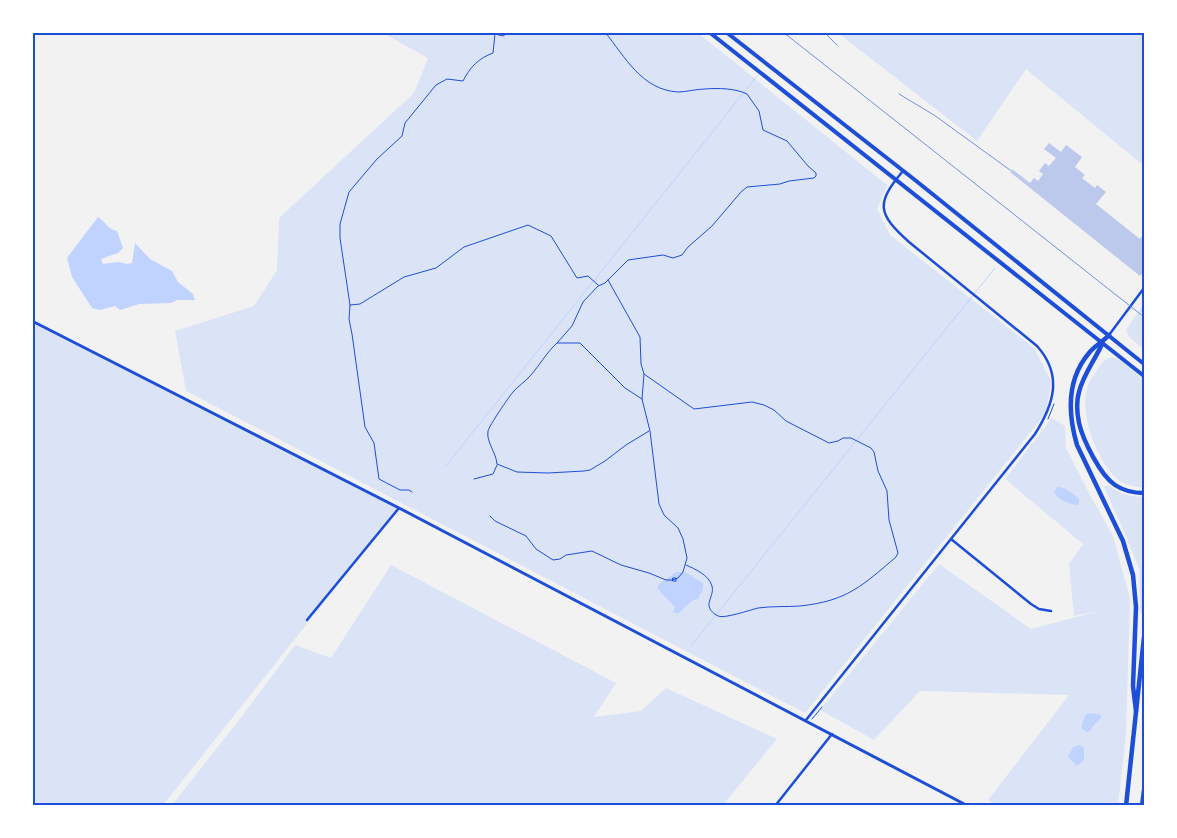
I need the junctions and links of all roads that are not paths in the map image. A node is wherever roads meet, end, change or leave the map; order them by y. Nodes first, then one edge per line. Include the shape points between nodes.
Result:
1 (710, 32) edge
2 (726, 32) edge
3 (903, 171) junction
4 (896, 180) junction
5 (1144, 288) edge
6 (32, 321) edge
7 (1109, 335) junction
8 (1102, 343) junction
9 (1144, 364) edge
10 (1144, 376) edge
11 (1144, 493) edge
12 (399, 508) junction
13 (951, 539) junction
14 (1050, 611) dead end
15 (307, 620) dead end
16 (1144, 637) edge
17 (1136, 711) junction
18 (806, 720) junction
19 (832, 734) junction
20 (1144, 790) edge
21 (774, 806) edge
22 (968, 806) edge
23 (1126, 806) edge
24 (1142, 806) edge

1 - 4 main road
2 - 3 main road
3 - 4 street
3 - 7 main road
4 - 8 main road
4 - 13 street via 886,194 884,204 890,225 1038,346 1048,360 1052,374 1053,395 1046,417
5 - 7 street
6 - 12 street
7 - 8 highway
7 - 9 main road
8 - 10 main road
8 - 11 highway via 1078,393 1079,422 1108,479 1124,490
8 - 17 highway via 1089,352 1076,376 1070,397 1070,415 1077,445 1123,541 1133,575
12 - 15 street
12 - 18 street
13 - 14 street via 1031,604
13 - 18 street
16 - 17 highway
17 - 23 highway
18 - 19 street
19 - 21 street
19 - 22 street
20 - 24 highway

